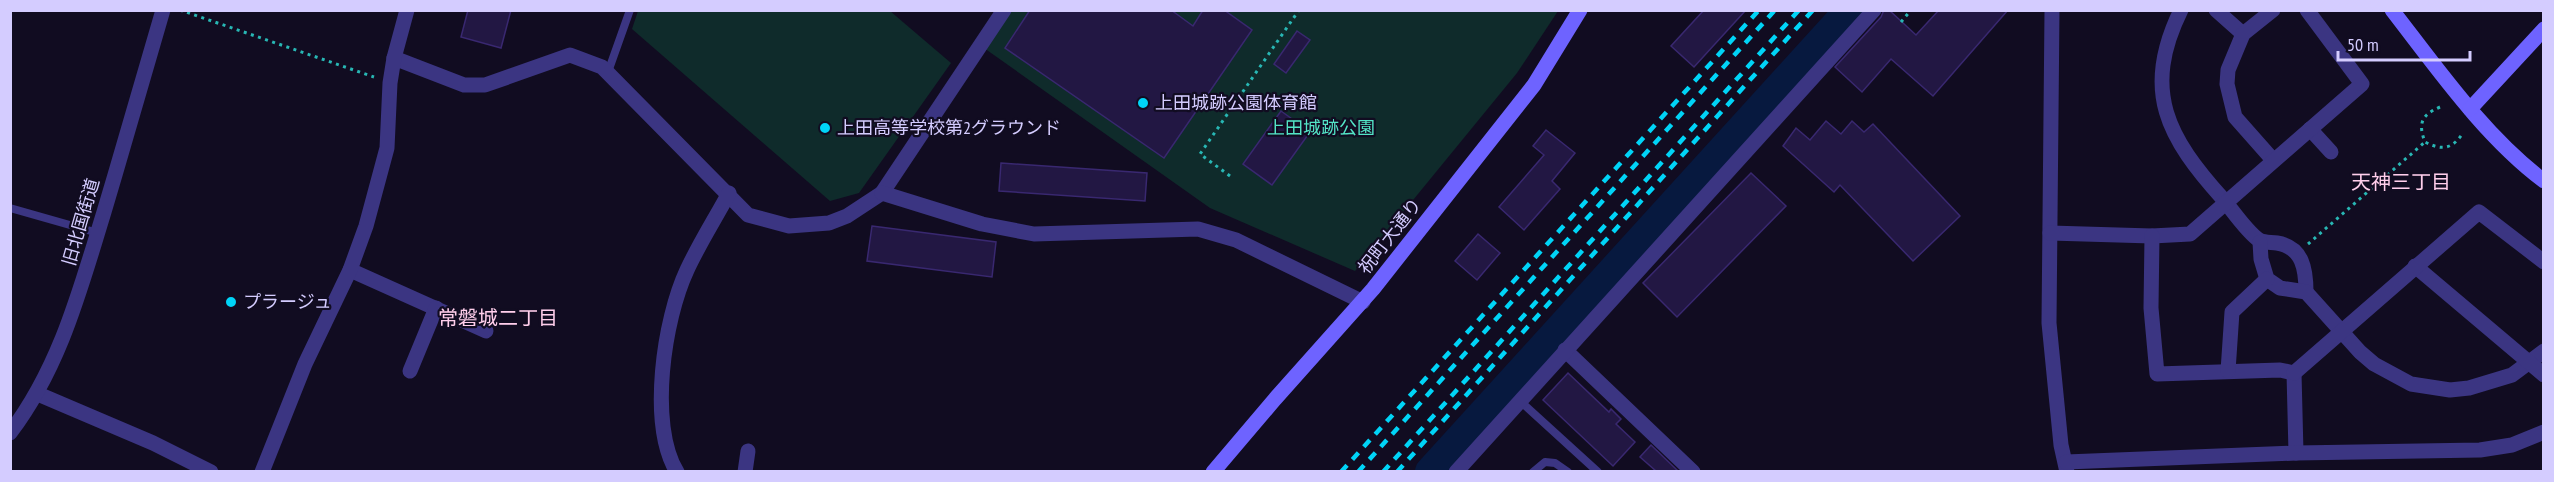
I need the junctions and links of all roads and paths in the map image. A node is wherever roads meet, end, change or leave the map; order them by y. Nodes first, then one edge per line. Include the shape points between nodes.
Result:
1 (163, 10) edge
2 (180, 10) edge
3 (407, 10) edge
4 (630, 10) edge
5 (1004, 10) edge
6 (1299, 10) edge
7 (1580, 10) edge
8 (1874, 10) edge
9 (1911, 10) edge
10 (2052, 10) edge
11 (2181, 10) edge
12 (2216, 10) edge
13 (2273, 10) edge
14 (2307, 10) edge
15 (2392, 10) edge
16 (1901, 22) dead end
17 (2544, 29) edge
18 (2243, 34) junction
19 (394, 58) junction
20 (607, 74) junction
21 (390, 83) junction
22 (2439, 107) dead end
23 (2470, 109) junction
24 (2310, 129) junction
25 (2463, 133) dead end
26 (2425, 142) junction
27 (2331, 152) dead end
28 (2273, 160) junction
29 (1230, 176) dead end
30 (2544, 181) edge
31 (882, 193) junction
32 (729, 194) junction
33 (2226, 203) junction
34 (10, 208) edge
35 (98, 233) junction
36 (2050, 233) junction
37 (2152, 236) junction
38 (2260, 242) junction
39 (2297, 254) junction
40 (2544, 262) edge
41 (2415, 266) junction
42 (350, 270) junction
43 (2267, 279) junction
44 (2306, 292) junction
45 (1363, 302) junction
46 (436, 308) junction
47 (486, 331) dead end
48 (2341, 331) junction
49 (1565, 350) junction
50 (2544, 351) edge
51 (2529, 363) junction
52 (2228, 371) junction
53 (410, 372) dead end
54 (2294, 373) junction
55 (2544, 375) edge
56 (38, 394) junction
57 (1520, 400) junction
58 (2544, 432) edge
59 (10, 433) edge
60 (748, 451) dead end
61 (2296, 453) junction
62 (2066, 466) edge
63 (211, 471) edge
64 (262, 471) edge
65 (678, 471) edge
66 (745, 471) edge
67 (1213, 471) edge
68 (1456, 471) edge
69 (1533, 471) edge
70 (1568, 471) edge
71 (1598, 471) edge
72 (1693, 471) edge

1 - 35 street, 旧北国街道
2 - 21 path
3 - 19 street
4 - 20 lane
5 - 31 street
6 - 29 path via 1200,154
7 - 45 street, 祝町大通り via 1534,85
8 - 49 street
9 - 16 path
10 - 36 street
11 - 33 street via 2167,42 2162,75 2164,102 2179,145
12 - 18 street
13 - 18 street
14 - 24 street via 2362,84
15 - 23 street
17 - 23 street
18 - 28 street via 2228,70 2230,102 2235,117
19 - 20 street via 464,85 485,85 570,55 602,67
19 - 21 street
20 - 32 street
21 - 42 street via 387,148
22 - 26 path via 2422,119 2420,130
23 - 30 street
24 - 27 street
24 - 28 street
25 - 26 path via 2448,149
26 - 39 path
28 - 33 street
31 - 32 street via 829,223 789,226 748,215
31 - 45 street via 982,224 1034,234 1198,229 1236,240
32 - 65 street via 686,271 673,310 660,379 665,444
33 - 37 street via 2190,234
33 - 38 street
34 - 35 lane
35 - 56 street, 旧北国街道 via 68,328
36 - 37 street
36 - 62 street via 2049,323
37 - 52 street via 2151,308 2157,374
38 - 39 street via 2288,246
38 - 43 street via 2260,259
39 - 44 street via 2304,264
40 - 41 street via 2479,212
41 - 48 street
41 - 51 street
42 - 46 street
42 - 64 street via 305,364
43 - 44 street via 2280,288
43 - 52 street via 2232,312
44 - 48 street
45 - 67 street, 祝町大通り
46 - 47 street
46 - 53 street
48 - 51 street via 2374,364 2397,378 2426,387 2469,388 2512,375
48 - 54 street
49 - 57 street
49 - 72 street
50 - 51 street
51 - 55 street
52 - 54 street
54 - 61 street
56 - 59 street, 旧北国街道
56 - 63 street
57 - 68 street
57 - 71 lane
58 - 61 street via 2512,445 2480,450
60 - 66 street
61 - 62 street
69 - 70 lane via 1545,462

